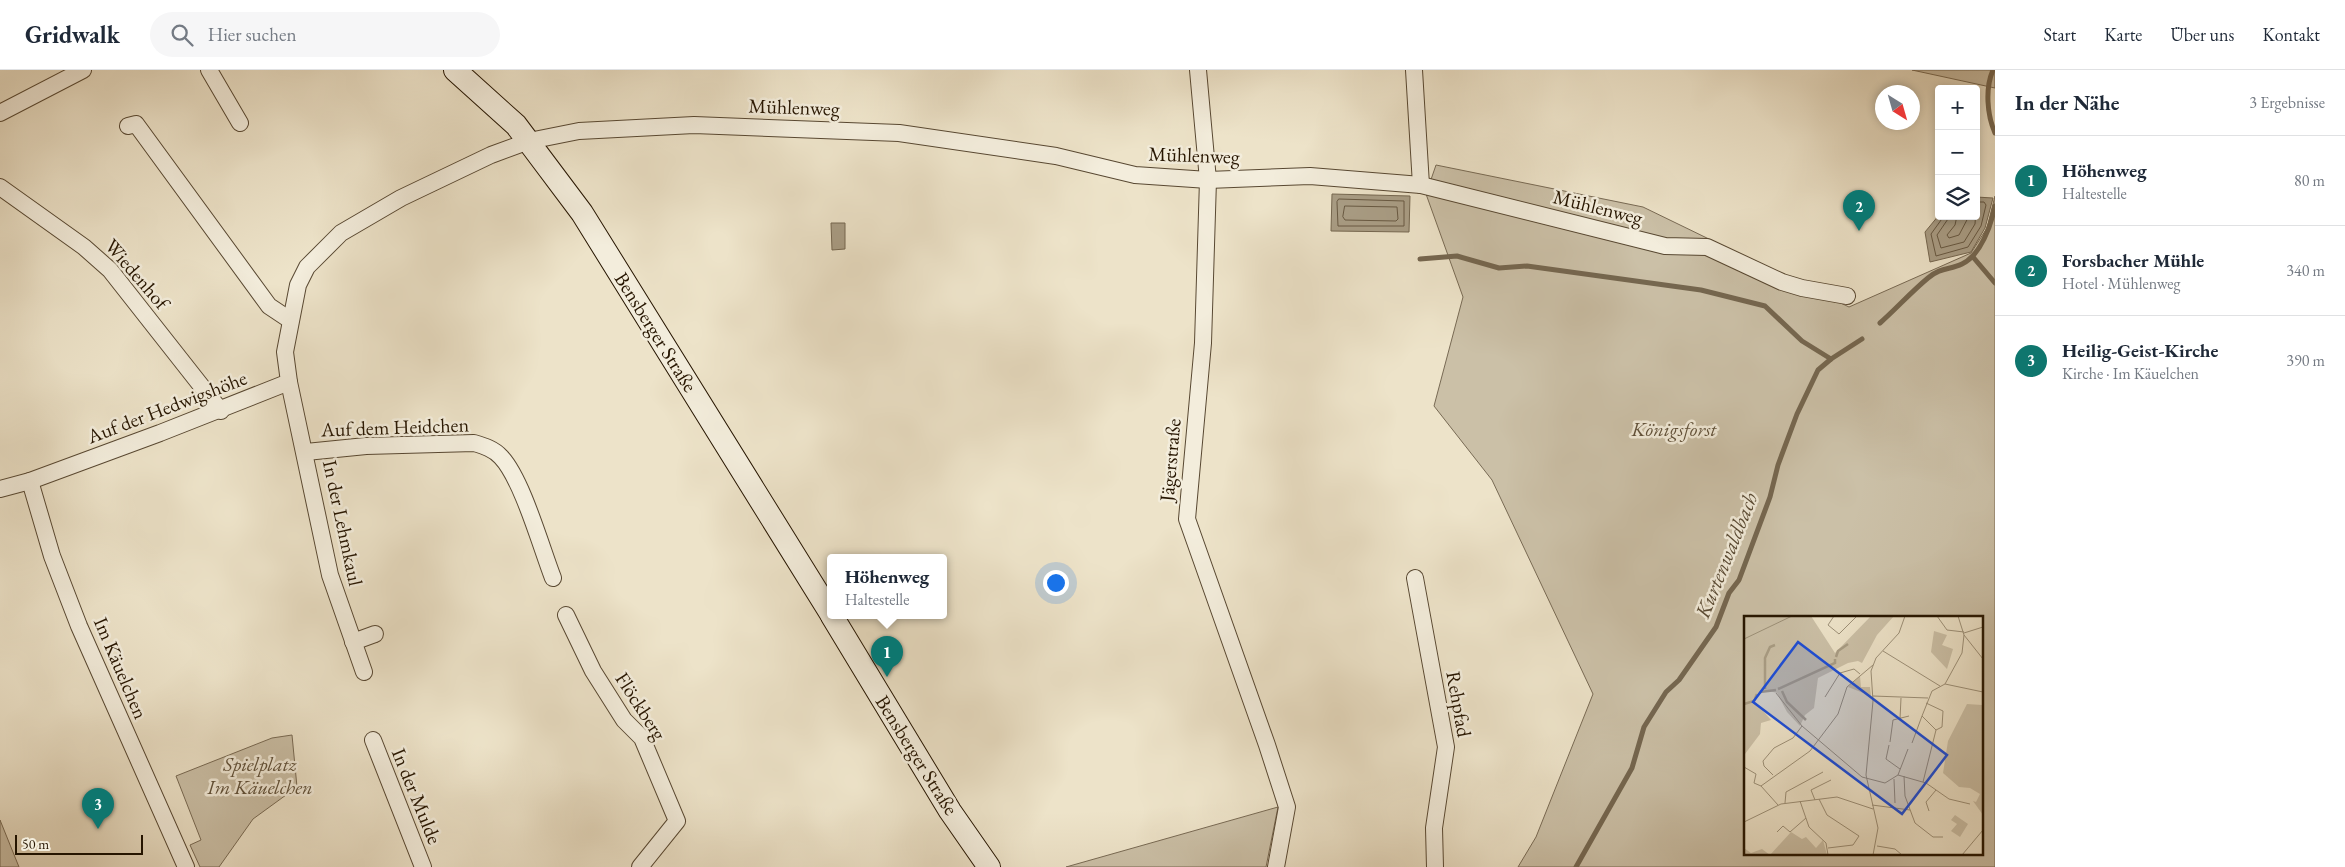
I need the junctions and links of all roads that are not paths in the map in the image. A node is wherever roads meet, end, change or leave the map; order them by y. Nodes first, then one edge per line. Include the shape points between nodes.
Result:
1 (84, 70) edge
2 (209, 70) edge
3 (455, 70) edge
4 (1198, 70) edge
5 (1414, 70) edge
6 (0, 113) edge
7 (240, 123) dead end
8 (128, 126) dead end
9 (529, 141) junction
10 (1208, 180) junction
11 (1421, 185) junction
12 (0, 187) edge
13 (1847, 296) dead end
14 (290, 320) junction
15 (289, 382) junction
16 (221, 411) junction
17 (306, 452) junction
18 (30, 481) junction
19 (0, 489) edge
20 (553, 578) dead end
21 (1415, 578) dead end
22 (827, 609) edge
23 (566, 615) dead end
24 (833, 619) edge
25 (375, 634) dead end
26 (353, 642) junction
27 (364, 672) dead end
28 (372, 740) dead end
29 (186, 867) edge
30 (423, 867) edge
31 (640, 867) edge
32 (989, 867) edge
33 (1276, 867) edge
34 (1435, 867) edge

1 - 6 street
2 - 7 street
3 - 9 main road, Bensberger Straße via 504,113
4 - 10 street, Jägerstraße
5 - 11 street
8 - 14 street via 136,124 269,306
9 - 10 street, Mühlenweg via 579,132 694,125 899,133 1056,156 1135,175
9 - 14 street via 491,155 401,198 341,233 307,267 298,285
9 - 22 main road, Bensberger Straße via 587,221
10 - 11 street, Mühlenweg via 1310,176
10 - 33 street, Jägerstraße via 1202,343 1187,519 1286,808
11 - 13 street, Mühlenweg via 1665,246 1707,247 1782,282
12 - 16 street, Wiedenhof via 84,247 110,270
14 - 15 street via 285,352
15 - 16 street, Auf der Hedwigshöhe
15 - 17 street, In der Lehmkaul
16 - 18 street, Auf der Hedwigshöhe
17 - 20 street, Auf dem Heidchen via 366,446 474,443 489,448 501,457 518,484
17 - 26 street, In der Lehmkaul via 330,574
18 - 19 street, Auf der Hedwigshöhe
18 - 29 street, Im Käuelchen via 52,556 79,626
21 - 34 street, Rehpfad via 1446,747 1434,828
23 - 31 street, Flöckberg via 594,671 624,720 642,738 677,821
24 - 32 main road, Bensberger Straße via 950,811
25 - 26 street
26 - 27 street, In der Lehmkaul
28 - 30 street, In der Mulde

